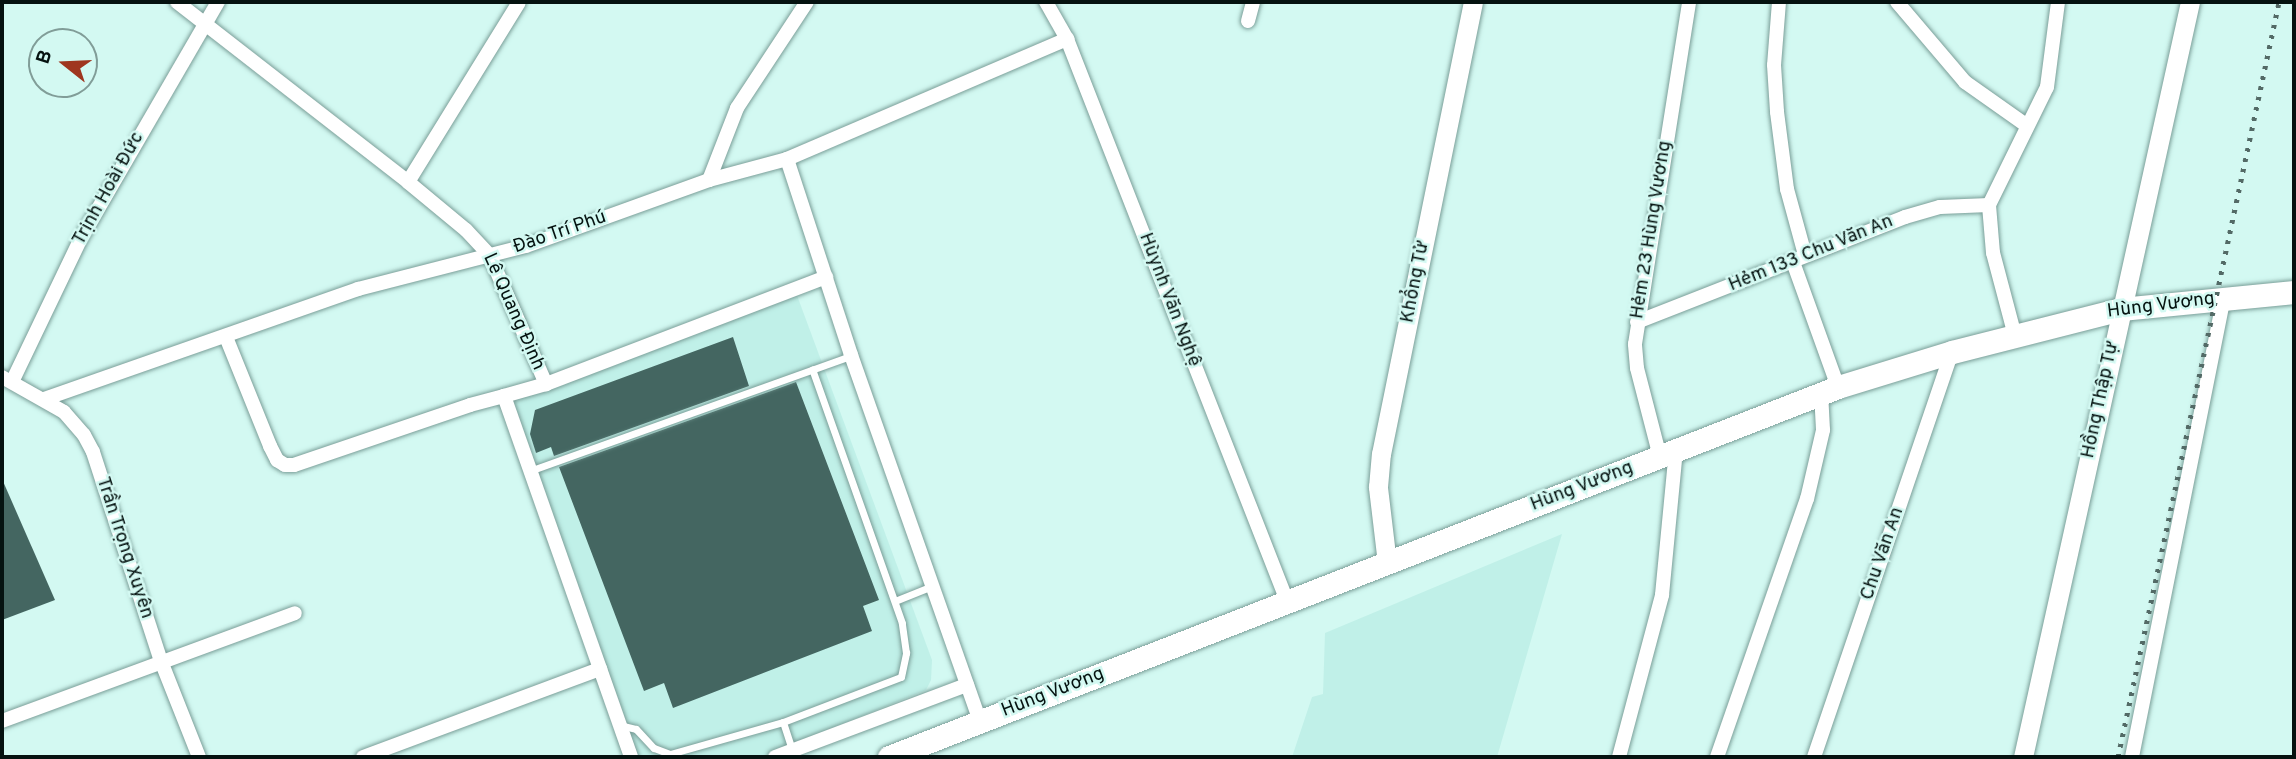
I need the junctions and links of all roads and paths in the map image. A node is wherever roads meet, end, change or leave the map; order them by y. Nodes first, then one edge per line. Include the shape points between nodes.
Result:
1 (177, 2) edge
2 (218, 2) edge
3 (519, 2) edge
4 (807, 2) edge
5 (1046, 2) edge
6 (1253, 2) edge
7 (1473, 2) edge
8 (1689, 2) edge
9 (1779, 2) edge
10 (1896, 2) edge
11 (2058, 2) edge
12 (2190, 2) edge
13 (1248, 21) dead end
14 (204, 24) junction
15 (1067, 39) junction
16 (2026, 125) junction
17 (787, 159) junction
18 (709, 180) junction
19 (408, 182) junction
20 (1989, 205) junction
21 (490, 256) junction
22 (1799, 259) junction
23 (826, 277) junction
24 (2294, 292) edge
25 (2224, 298) junction
26 (2121, 309) junction
27 (1637, 322) junction
28 (2015, 335) junction
29 (226, 337) junction
30 (1952, 352) junction
31 (851, 355) junction
32 (812, 369) junction
33 (7, 379) edge
34 (546, 384) junction
35 (1830, 390) junction
36 (504, 396) junction
37 (44, 399) junction
38 (1668, 453) junction
39 (532, 470) junction
40 (1387, 563) junction
41 (932, 586) junction
42 (895, 601) junction
43 (1287, 601) junction
44 (295, 613) dead end
45 (161, 661) junction
46 (600, 669) junction
47 (967, 685) junction
48 (2, 721) edge
49 (783, 722) junction
50 (980, 722) junction
51 (619, 725) junction
52 (928, 750) edge
53 (793, 754) edge
54 (200, 757) edge
55 (363, 757) edge
56 (631, 757) edge
57 (775, 757) edge
58 (889, 757) edge
59 (1619, 757) edge
60 (1717, 757) edge
61 (1814, 757) edge
62 (2023, 757) edge
63 (2132, 757) edge

1 - 14 street, Lê Quang Định
2 - 14 street, Trịnh Hoài Đức
3 - 19 street
4 - 18 street via 737,108
5 - 15 street, Hùynh Văn Nghệ
6 - 13 street
7 - 40 street, Khổng Tử via 1381,454 1378,487
8 - 27 street, Hẻm 23 Hùng Vương
9 - 22 street via 1774,65 1777,112
10 - 16 street via 1965,82
11 - 16 street via 2047,87
12 - 26 street, Hồng Thập Tự
14 - 19 street, Lê Quang Định
14 - 33 street, Trịnh Hoài Đức via 79,240
15 - 17 street, Đào Trí Phú
15 - 43 street, Hùynh Văn Nghệ
16 - 20 street
17 - 18 street, Đào Trí Phú
17 - 23 street
18 - 21 street, Đào Trí Phú
19 - 21 street, Lê Quang Định
20 - 22 street, Hẻm 133 Chu Văn An via 1926,210
20 - 28 street via 1993,253
21 - 29 street, Đào Trí Phú via 396,277
21 - 34 street, Lê Quang Định
22 - 27 street, Hẻm 133 Chu Văn An
22 - 35 street
23 - 31 street
23 - 34 street
24 - 25 main road, Hùng Vương
25 - 26 main road, Hùng Vương
25 - 63 street
26 - 28 main road, Hùng Vương
26 - 62 street, Hồng Thập Tự
27 - 38 street, Hẻm 23 Hùng Vương via 1637,368
28 - 30 main road, Hùng Vương
29 - 36 street, Lê Quang Định via 270,446 285,465
29 - 37 street, Đào Trí Phú
30 - 35 main road, Hùng Vương
30 - 61 street, Chu Văn An
31 - 32 lane
31 - 41 street
32 - 39 lane
32 - 42 lane
33 - 37 street, Trần Trọng Xuyên
34 - 36 street, Lê Quang Định
35 - 38 main road, Hùng Vương
35 - 60 street via 1807,499
36 - 39 street
37 - 45 street, Trần Trọng Xuyên via 75,423 93,453
38 - 40 main road, Hùng Vương
38 - 59 street via 1662,595
39 - 46 street
40 - 43 main road, Hùng Vương
41 - 42 lane
41 - 47 street
42 - 49 lane via 906,653 901,677
43 - 50 main road, Hùng Vương
44 - 45 street
45 - 48 street
45 - 54 street, Trần Trọng Xuyên
46 - 51 street
46 - 55 street
47 - 50 street
47 - 53 street
49 - 51 lane via 670,754 654,748 636,729
49 - 53 lane
50 - 52 main road, Hùng Vương
51 - 56 street
52 - 58 main road, Hùng Vương
53 - 57 street

